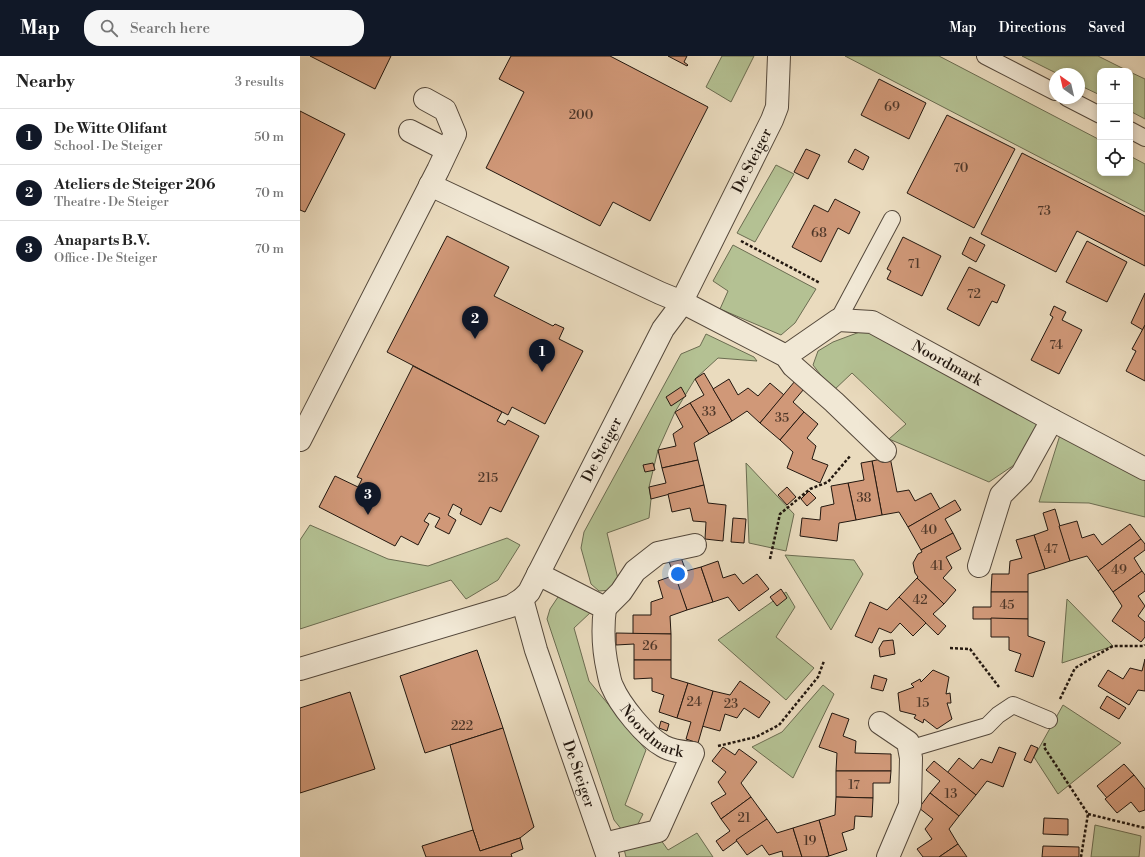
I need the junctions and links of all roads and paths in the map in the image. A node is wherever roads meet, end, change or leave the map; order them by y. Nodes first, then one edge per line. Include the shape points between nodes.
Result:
1 (779, 56) edge
2 (985, 56) edge
3 (1049, 89) edge
4 (425, 99) dead end
5 (1079, 104) edge
6 (1097, 113) edge
7 (410, 131) dead end
8 (1133, 132) edge
9 (1145, 138) edge
10 (447, 150) junction
11 (430, 185) junction
12 (892, 219) dead end
13 (736, 238) dead end
14 (820, 283) dead end
15 (682, 302) junction
16 (838, 320) junction
17 (786, 356) junction
18 (1052, 420) junction
19 (868, 434) junction
20 (300, 440) edge
21 (885, 451) dead end
22 (1145, 469) edge
23 (695, 545) dead end
24 (770, 559) dead end
25 (979, 566) dead end
26 (538, 574) junction
27 (522, 599) junction
28 (605, 608) junction
29 (1145, 645) edge
30 (950, 648) dead end
31 (824, 660) dead end
32 (300, 669) edge
33 (1013, 705) junction
34 (1049, 720) junction
35 (880, 723) dead end
36 (909, 749) junction
37 (692, 753) junction
38 (1088, 814) junction
39 (1145, 828) edge
40 (606, 850) edge
41 (888, 857) edge
42 (1081, 857) edge

1 - 15 street, De Steiger via 777,107 772,120
2 - 3 lane
4 - 10 street via 445,110 455,134
5 - 6 lane
7 - 10 street
8 - 9 lane
10 - 11 street
11 - 15 street via 660,294
11 - 20 street
12 - 16 lane
13 - 14 path
15 - 17 street
15 - 26 street, De Steiger via 662,329
16 - 17 street
16 - 18 street, Noordmark via 872,322
17 - 19 street via 793,366
18 - 22 street, Noordmark
18 - 25 street via 1022,474 1001,495
19 - 21 street
19 - 24 path via 828,482 810,489 780,514
23 - 28 street via 658,553 635,571 621,592
26 - 27 street, De Steiger via 529,592
26 - 28 street
27 - 32 street, De Steiger via 511,606
27 - 40 street, De Steiger via 536,650
28 - 37 street, Noordmark via 603,644 612,686 642,729 663,746
29 - 34 path via 1112,646 1075,668
30 - 33 path via 970,649
31 - 37 path via 818,677 778,724 756,737
33 - 34 lane
33 - 36 lane via 987,726
34 - 38 path via 1044,746
35 - 36 street via 908,742
36 - 41 street via 910,806
37 - 40 street, Noordmark via 658,831
38 - 39 path
38 - 42 path

